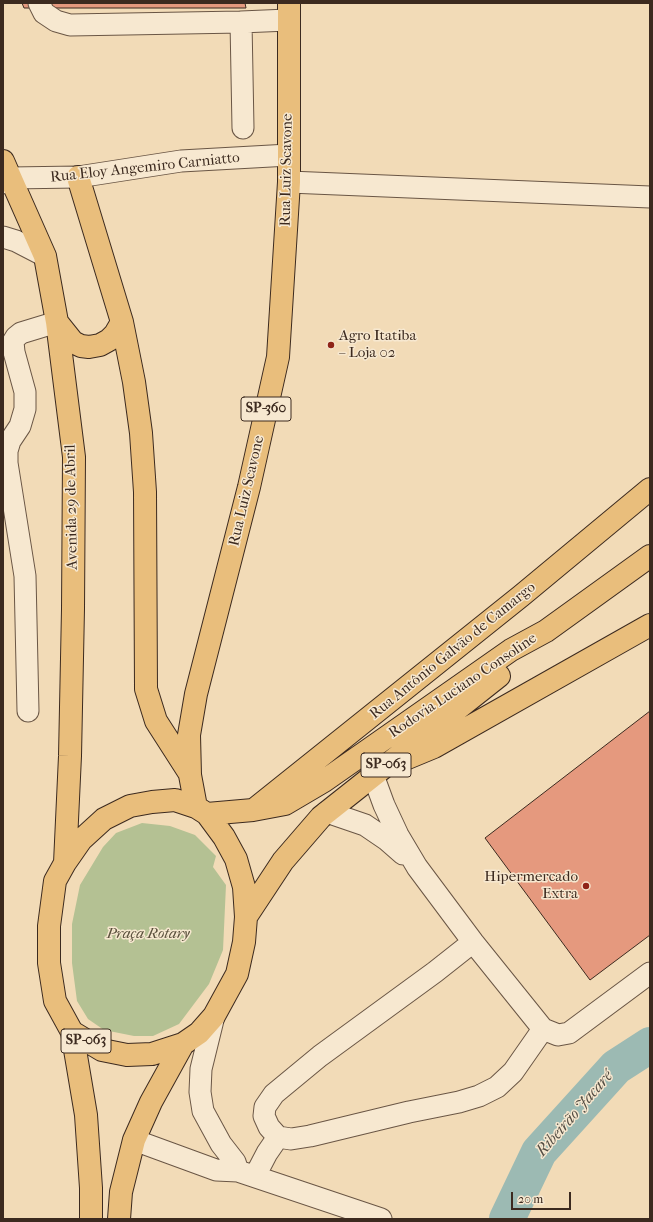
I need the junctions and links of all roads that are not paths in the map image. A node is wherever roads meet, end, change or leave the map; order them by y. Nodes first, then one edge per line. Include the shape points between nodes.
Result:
1 (39, 3) edge
2 (288, 11) edge
3 (241, 22) junction
4 (243, 128) dead end
5 (289, 155) junction
6 (5, 174) edge
7 (78, 177) junction
8 (289, 182) junction
9 (650, 197) edge
10 (3, 237) edge
11 (44, 256) junction
12 (57, 322) junction
13 (122, 322) junction
14 (650, 489) edge
15 (650, 556) edge
16 (650, 625) edge
17 (546, 631) junction
18 (28, 711) dead end
19 (378, 771) junction
20 (190, 775) junction
21 (201, 810) junction
22 (253, 810) junction
23 (327, 812) junction
24 (64, 863) junction
25 (417, 867) junction
26 (246, 917) junction
27 (473, 942) junction
28 (650, 973) edge
29 (214, 1016) junction
30 (543, 1029) junction
31 (72, 1032) junction
32 (183, 1044) junction
33 (278, 1137) junction
34 (134, 1140) junction
35 (247, 1174) junction
36 (88, 1219) edge
37 (119, 1219) edge
38 (381, 1219) edge

1 - 3 street via 44,13 56,21 70,25
2 - 3 street
2 - 5 main road, Rua Luiz Scavone / SP-360
3 - 4 street
5 - 7 street, Rua Eloy Angemiro Carniatto via 181,161
5 - 8 main road, Rua Luiz Scavone / SP-360
6 - 7 street, Rua Eloy Angemiro Carniatto
6 - 11 main road, Avenida 29 de Abril
7 - 13 main road
8 - 9 street
8 - 20 main road, Rua Luiz Scavone / SP-360 via 278,357 249,487 196,694 189,734
10 - 11 street
11 - 12 main road, Avenida 29 de Abril
12 - 13 main road via 73,342 89,348 109,340
12 - 18 street via 21,333 13,342 24,392 24,409 20,426 10,441 7,463 25,576
12 - 24 main road, Avenida 29 de Abril via 74,458 70,741
13 - 20 main road via 141,433 145,492 146,689 156,721
14 - 22 main road, Rua Antônio Galvão de Camargo via 521,596
15 - 17 main road, Rodovia Luciano Consoline / SP-063
16 - 19 main road via 434,748
17 - 19 main road, Rodovia Luciano Consoline / SP-063 via 516,662
17 - 22 main road, Rodovia Luciano Consoline / SP-063 via 511,650 324,781 285,804
19 - 23 main road, Rodovia Luciano Consoline / SP-063
19 - 25 street via 384,805
20 - 21 main road, Rua Luiz Scavone / SP-360
21 - 22 main road, Rodovia Luciano Consoline / SP-063
21 - 24 main road, SP-063 via 175,800 130,806 104,819 81,840
21 - 26 main road, SP-063 via 224,836 236,859 244,887
23 - 25 street via 365,825 387,840
23 - 26 main road, Rodovia Luciano Consoline / SP-063 via 283,861
24 - 31 main road, SP-063 via 55,881 49,926 49,963 55,1001
25 - 27 street
26 - 29 main road, SP-063 via 237,974
27 - 30 street
27 - 33 street via 320,1056 274,1094 265,1107 264,1116
28 - 30 street via 569,1033 558,1035
29 - 32 main road, SP-063
29 - 35 street via 201,1069 200,1092 205,1115 221,1144
30 - 33 street via 513,1072 497,1087 479,1096 310,1136 291,1139
31 - 32 main road, SP-063 via 102,1050 127,1056 152,1054
31 - 36 main road, SP-063 via 86,1115 91,1188
32 - 34 main road, SP-063 via 151,1102
33 - 35 street via 268,1153
34 - 35 street via 216,1170
34 - 37 main road, SP-063 via 121,1192
35 - 38 street

